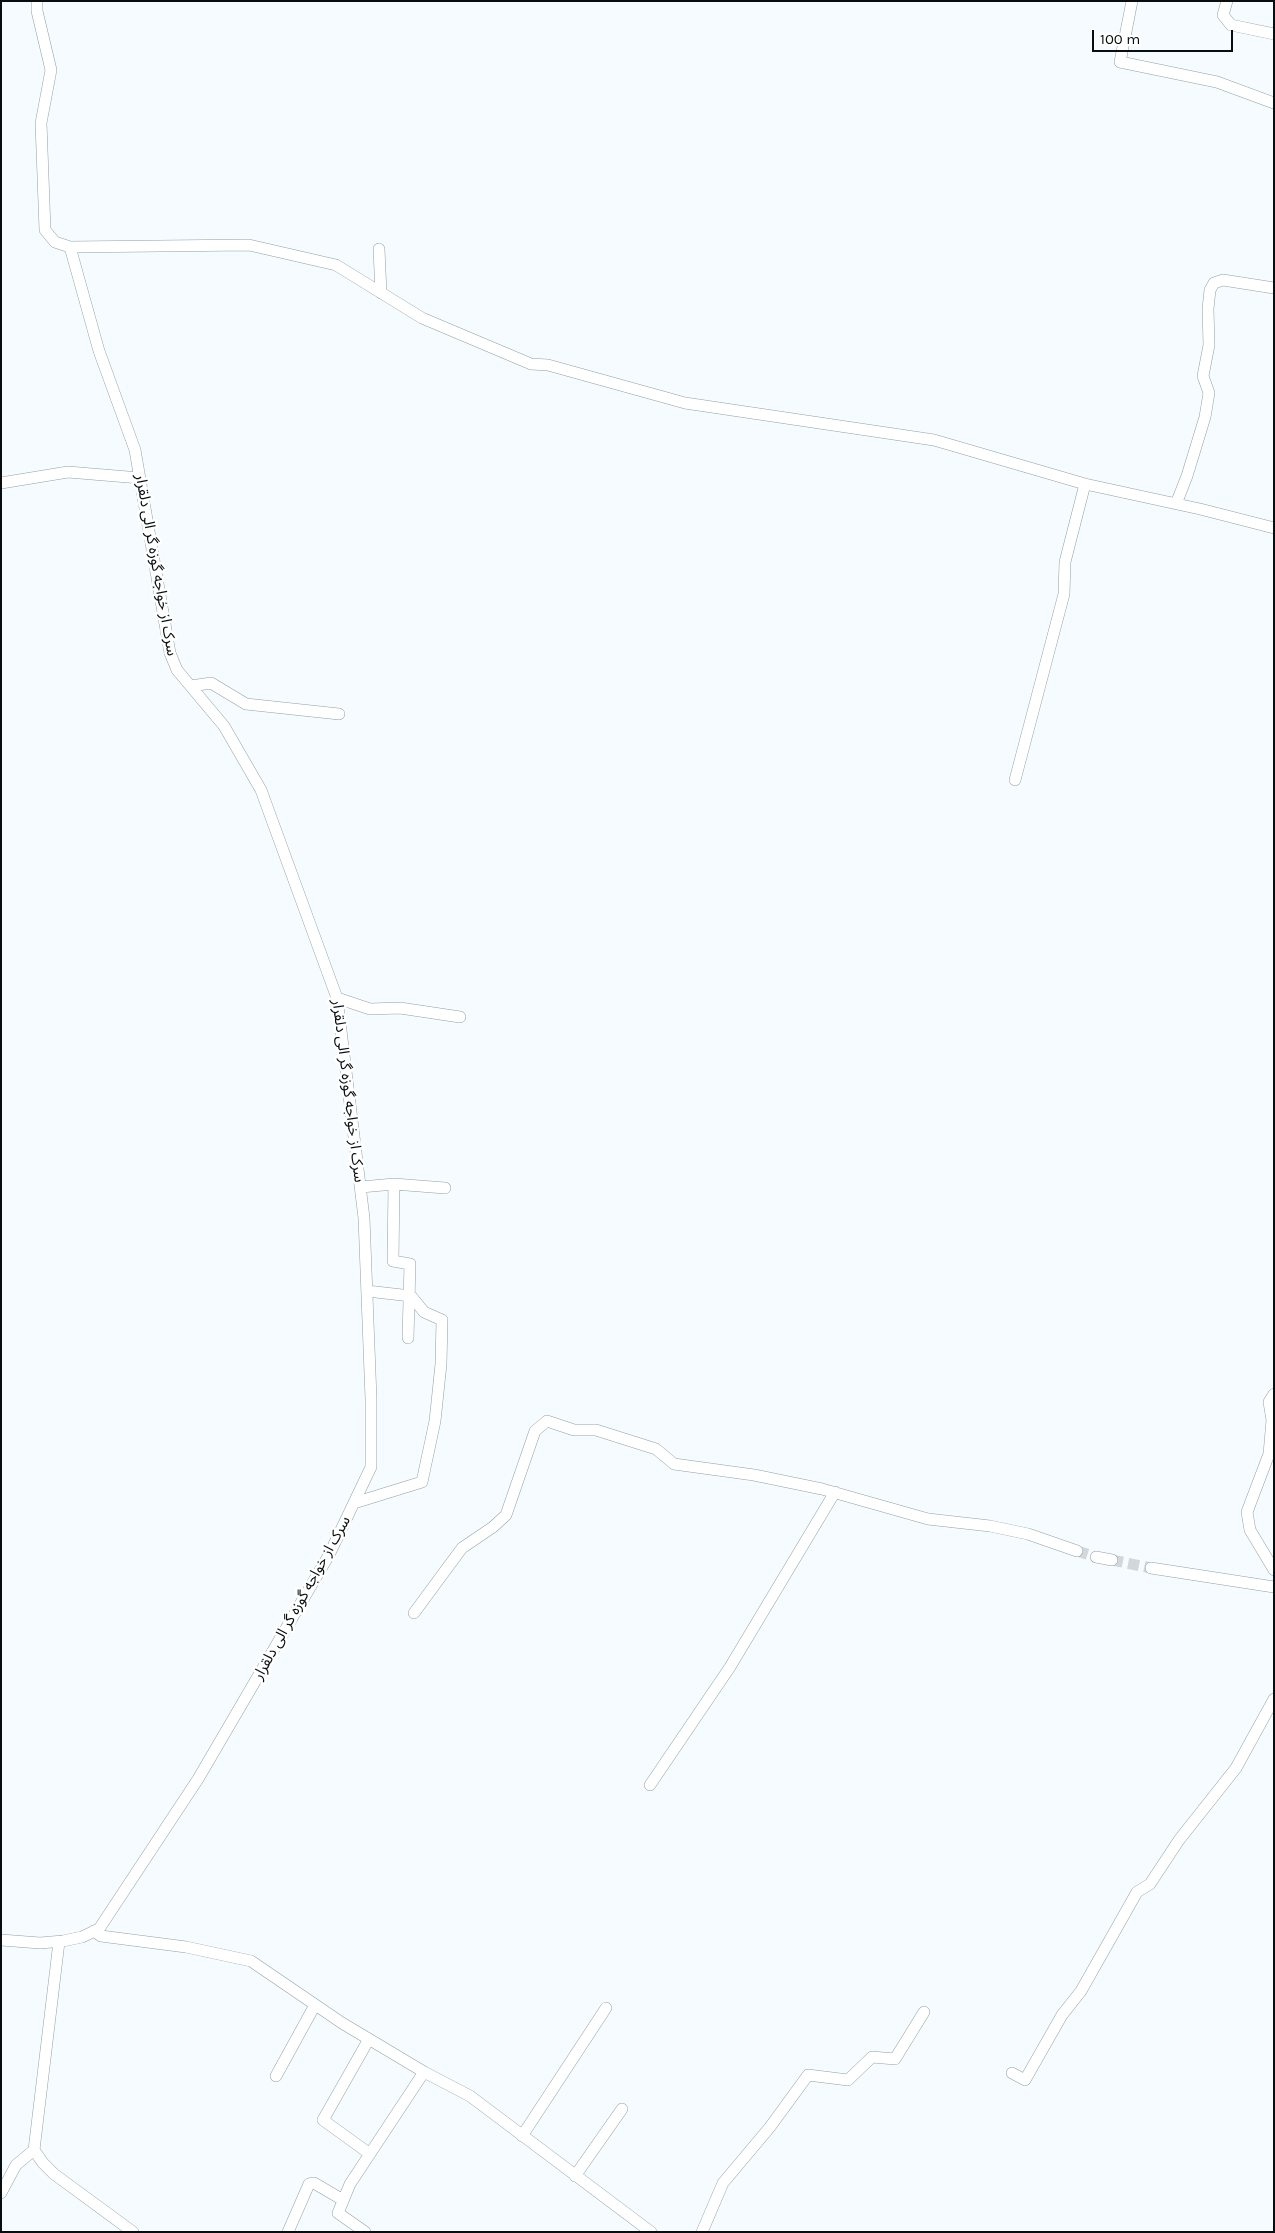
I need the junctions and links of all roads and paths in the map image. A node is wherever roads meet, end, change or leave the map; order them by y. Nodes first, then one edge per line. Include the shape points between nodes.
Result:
1 (37, 1) edge
2 (1132, 1) edge
3 (1227, 1) edge
4 (1274, 34) edge
5 (1274, 103) edge
6 (70, 247) junction
7 (379, 249) dead end
8 (1274, 288) edge
9 (381, 293) junction
10 (140, 478) junction
11 (1, 483) edge
12 (1085, 484) junction
13 (1176, 504) junction
14 (1274, 528) edge
15 (190, 686) junction
16 (339, 714) dead end
17 (1015, 780) dead end
18 (337, 998) junction
19 (460, 1017) dead end
20 (394, 1184) junction
21 (361, 1187) junction
22 (445, 1188) dead end
23 (367, 1291) junction
24 (410, 1296) junction
25 (408, 1338) dead end
26 (1274, 1394) edge
27 (835, 1492) junction
28 (354, 1503) junction
29 (1077, 1551) tunnel mouth
30 (1096, 1557) tunnel mouth
31 (1112, 1560) tunnel mouth
32 (1151, 1568) tunnel mouth
33 (1274, 1570) edge
34 (1274, 1587) edge
35 (414, 1613) dead end
36 (1274, 1699) edge
37 (650, 1785) dead end
38 (94, 1931) junction
39 (1, 1940) edge
40 (58, 1942) junction
41 (315, 2004) junction
42 (606, 2008) dead end
43 (924, 2012) dead end
44 (369, 2040) junction
45 (424, 2072) junction
46 (1012, 2073) dead end
47 (276, 2076) dead end
48 (622, 2109) dead end
49 (522, 2136) junction
50 (34, 2150) junction
51 (370, 2154) junction
52 (575, 2176) junction
53 (1, 2193) edge
54 (343, 2200) junction
55 (133, 2232) edge
56 (288, 2232) edge
57 (365, 2232) edge
58 (651, 2232) edge
59 (702, 2232) edge

1 - 6 street via 51,70 41,123 45,230 55,242
2 - 5 street via 1120,62 1217,82
3 - 4 street via 1223,15 1231,25
6 - 9 street via 249,245 336,265
6 - 10 street, سرک از خواجه گوزه گر الی دلقرار via 99,351 135,450
7 - 9 street
8 - 13 street via 1223,280 1214,283 1210,290 1209,345 1203,376 1209,393 1205,417
9 - 12 street via 422,318 531,364 548,365 685,402 934,440
10 - 11 street via 68,472
10 - 15 street, سرک از خواجه گوزه گر الی دلقرار via 170,653 177,670
12 - 13 street
12 - 17 street via 1065,562 1064,594
13 - 14 street
15 - 16 street via 211,683 246,704
15 - 18 street, سرک از خواجه گوزه گر الی دلقرار via 224,726 261,790
18 - 19 street via 370,1009 400,1008
18 - 21 street, سرک از خواجه گوزه گر الی دلقرار
20 - 21 street
20 - 22 street
20 - 24 street via 393,1261 410,1264
21 - 23 street, سرک از خواجه گوزه گر الی دلقرار
23 - 24 street
23 - 28 street, سرک از خواجه گوزه گر الی دلقرار via 371,1467
24 - 25 street
24 - 28 street via 424,1312 442,1320 434,1421 422,1482
26 - 33 street via 1269,1402 1272,1420 1269,1454 1247,1512 1250,1530
27 - 29 street via 928,1519 1028,1534
27 - 35 street via 754,1475 674,1464 656,1449 596,1430 574,1430 546,1421 535,1430 506,1515 493,1528 462,1548
27 - 37 street via 730,1667
28 - 38 street, سرک از خواجه گوزه گر الی دلقرار via 329,1555 198,1779 99,1929
30 - 31 street
32 - 34 street
36 - 46 street via 1236,1768 1179,1840 1150,1884 1137,1892 1081,1991 1062,2015 1025,2080
38 - 40 street, سرک از خواجه گوزه گر الی دلقرار
38 - 41 street via 100,1936 186,1947 251,1961
39 - 40 street, سرک از خواجه گوزه گر الی دلقرار via 40,1944
40 - 50 street
41 - 44 street
41 - 47 street
42 - 49 street
43 - 59 street via 895,2059 872,2057 848,2080 808,2075 723,2183
44 - 45 street
44 - 51 street via 323,2120
45 - 49 street via 470,2096
45 - 51 street
48 - 52 street
49 - 52 street
50 - 53 street via 16,2165
50 - 55 street via 54,2174
51 - 54 street
52 - 58 street
54 - 56 street via 314,2183 309,2184
54 - 57 street via 338,2213

